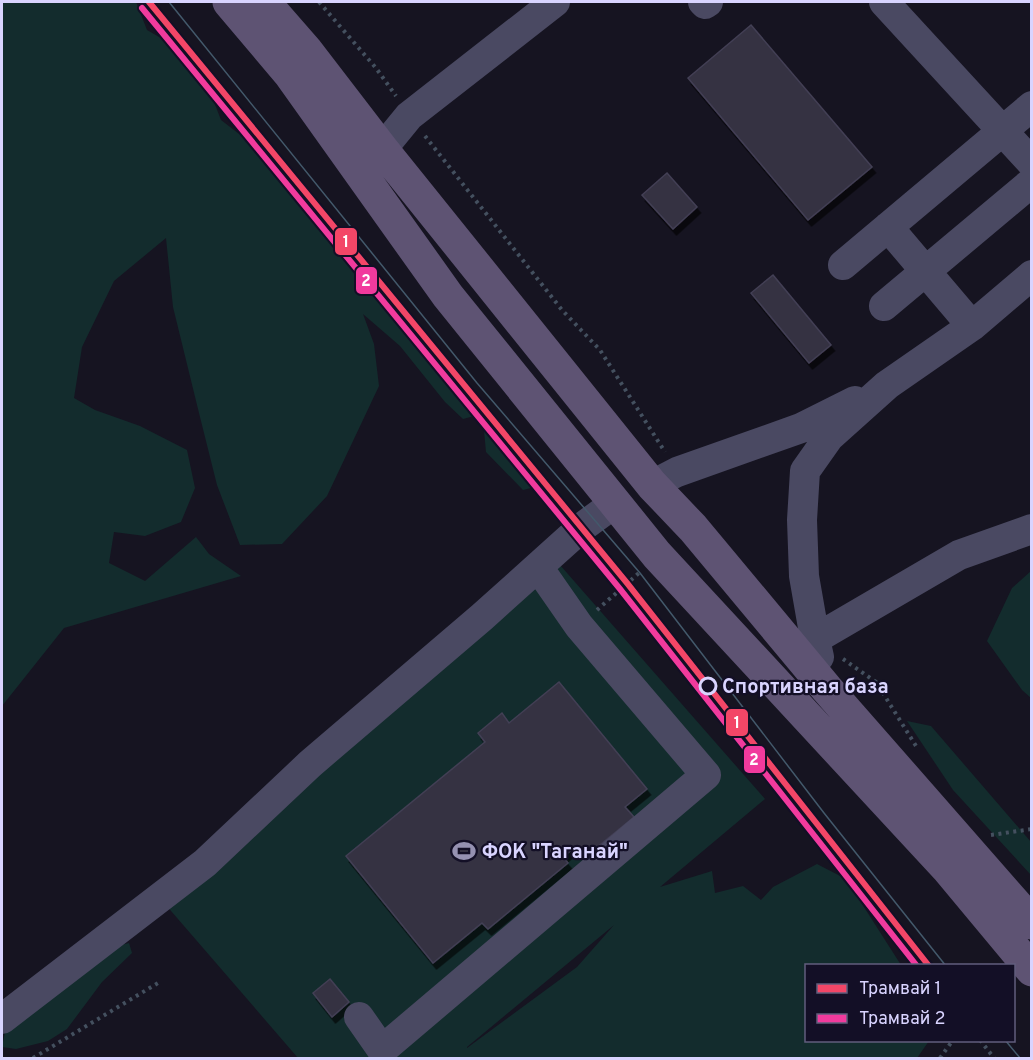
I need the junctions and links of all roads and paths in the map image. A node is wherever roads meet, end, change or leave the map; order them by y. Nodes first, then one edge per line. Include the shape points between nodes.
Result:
1 (229, 2) edge
2 (264, 2) edge
3 (319, 2) edge
4 (555, 2) edge
5 (703, 2) edge
6 (708, 2) edge
7 (884, 2) edge
8 (1032, 106) edge
9 (409, 116) junction
10 (1002, 130) junction
11 (382, 149) junction
12 (1032, 163) edge
13 (1032, 182) edge
14 (888, 227) junction
15 (843, 266) dead end
16 (927, 271) junction
17 (1032, 275) edge
18 (884, 306) dead end
19 (972, 326) junction
20 (887, 385) junction
21 (665, 478) junction
22 (615, 503) junction
23 (1032, 529) edge
24 (538, 567) junction
25 (814, 639) junction
26 (876, 682) dead end
27 (827, 689) junction
28 (1032, 829) edge
29 (814, 836) dead end
30 (983, 837) dead end
31 (1032, 923) edge
32 (919, 964) edge
33 (1032, 970) edge
34 (158, 983) dead end
35 (359, 1017) dead end
36 (2, 1019) edge
37 (952, 1042) edge
38 (981, 1042) edge
39 (33, 1059) edge
40 (940, 1059) edge
41 (994, 1059) edge

1 - 22 main road via 289,73 448,296
2 - 11 main road
3 - 9 path via 376,68
4 - 9 lane
5 - 6 lane
7 - 10 lane
8 - 10 lane
9 - 11 lane
9 - 21 path via 562,310 600,350
10 - 12 lane
10 - 14 lane
11 - 21 main road
13 - 16 lane
14 - 15 lane
14 - 16 lane
16 - 18 lane
16 - 19 lane
17 - 19 lane
19 - 20 lane
20 - 21 lane via 801,428
20 - 25 lane via 829,437 805,471 804,576
21 - 22 main road
21 - 27 main road via 693,528
22 - 24 lane via 580,528
22 - 33 main road via 657,555 947,868
23 - 25 lane via 959,555
24 - 35 lane via 579,626 706,776 382,1050
24 - 36 lane via 310,764 205,863
25 - 26 path
25 - 27 lane
27 - 31 main road
28 - 30 path
29 - 32 path
34 - 39 path
37 - 40 path
38 - 41 path

